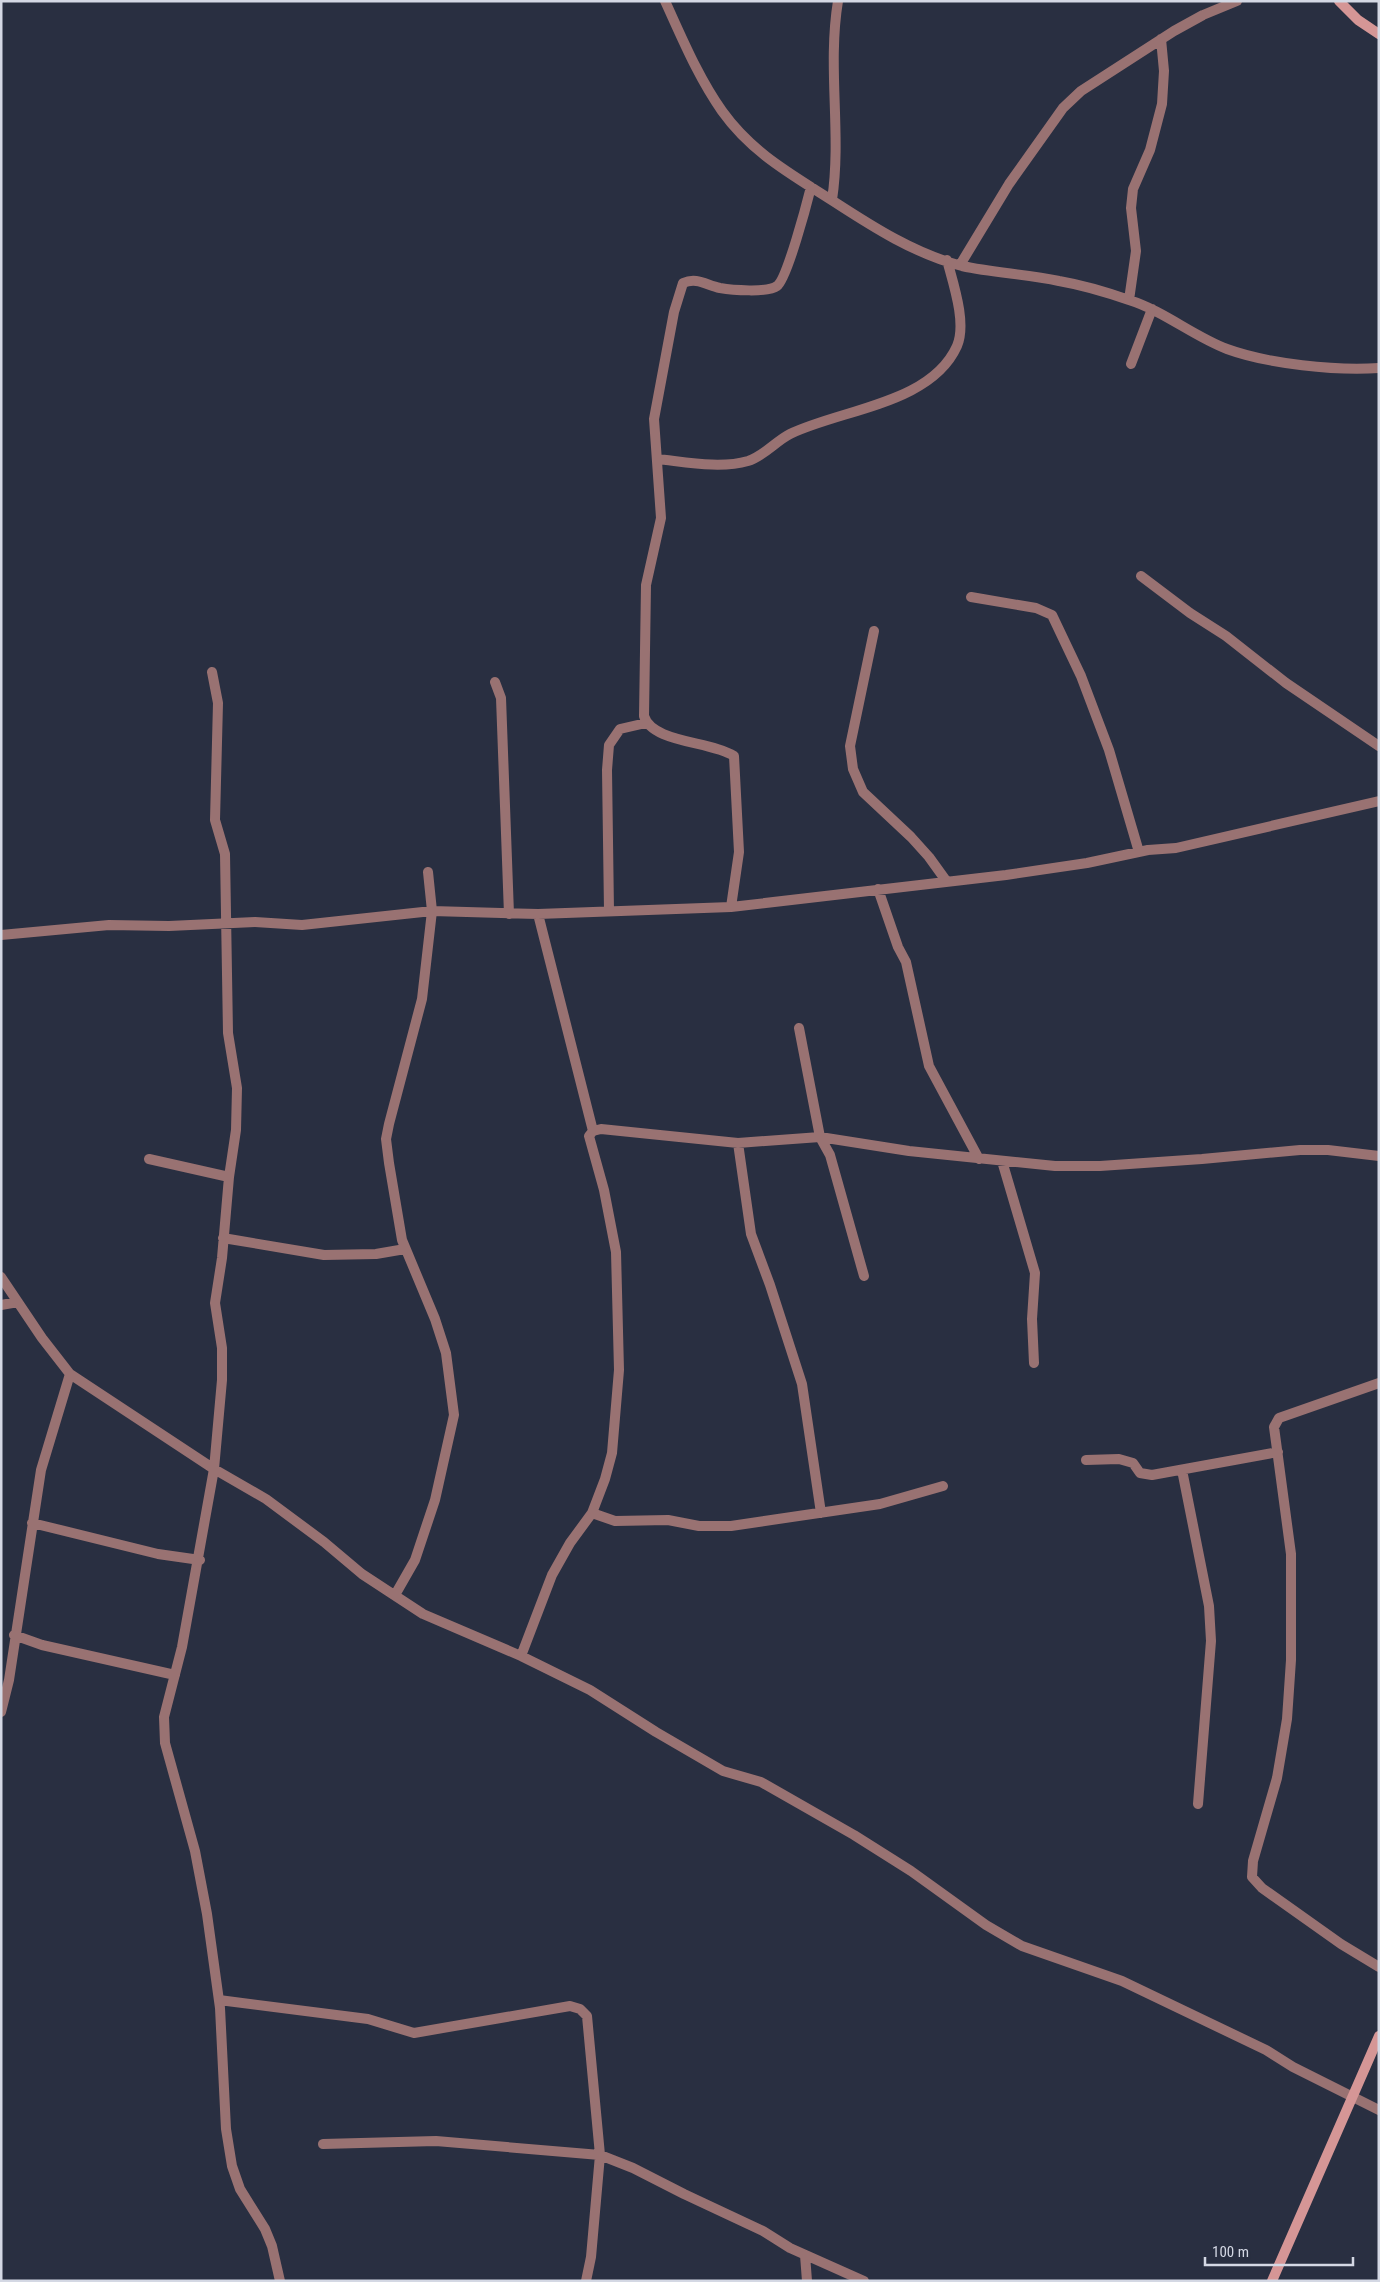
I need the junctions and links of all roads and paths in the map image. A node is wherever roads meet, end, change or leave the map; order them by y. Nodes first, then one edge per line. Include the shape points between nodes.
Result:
1 (664, 1) edge
2 (838, 1) edge
3 (1237, 1) edge
4 (1339, 1) edge
5 (1379, 34) edge
6 (1161, 39) junction
7 (811, 187) junction
8 (832, 200) junction
9 (947, 260) junction
10 (960, 265) junction
11 (1129, 300) junction
12 (1152, 309) junction
13 (1131, 364) dead end
14 (1379, 368) edge
15 (658, 458) junction
16 (1141, 576) dead end
17 (971, 597) dead end
18 (874, 631) dead end
19 (212, 672) dead end
20 (496, 682) dead end
21 (646, 723) junction
22 (1379, 746) edge
23 (1379, 802) edge
24 (1139, 852) junction
25 (428, 872) dead end
26 (947, 882) junction
27 (878, 889) junction
28 (731, 907) junction
29 (609, 911) junction
30 (432, 912) junction
31 (509, 914) junction
32 (538, 914) junction
33 (226, 924) junction
34 (1, 934) edge
35 (799, 1028) dead end
36 (593, 1131) junction
37 (820, 1138) junction
38 (738, 1143) junction
39 (1379, 1156) edge
40 (149, 1159) dead end
41 (979, 1159) junction
42 (1002, 1161) junction
43 (228, 1178) junction
44 (223, 1238) junction
45 (405, 1249) junction
46 (864, 1276) dead end
47 (1, 1277) edge
48 (18, 1302) junction
49 (1, 1305) edge
50 (1034, 1364) dead end
51 (70, 1374) junction
52 (1379, 1383) edge
53 (1278, 1452) junction
54 (1086, 1460) dead end
55 (214, 1469) junction
56 (1182, 1470) junction
57 (943, 1486) dead end
58 (592, 1513) junction
59 (821, 1513) junction
60 (32, 1523) junction
61 (200, 1560) junction
62 (395, 1595) junction
63 (14, 1635) junction
64 (521, 1656) junction
65 (175, 1675) junction
66 (1, 1712) edge
67 (1198, 1804) dead end
68 (1379, 1967) edge
69 (219, 2000) junction
70 (1379, 2036) edge
71 (1352, 2098) junction
72 (1379, 2110) edge
73 (323, 2144) dead end
74 (600, 2155) junction
75 (805, 2254) junction
76 (280, 2281) edge
77 (586, 2281) edge
78 (807, 2281) edge
79 (864, 2281) edge
80 (1272, 2281) edge

1 - 7 street via 689,54 722,110 746,139 783,170
2 - 8 street via 832,48 836,146
3 - 6 street via 1203,15
4 - 5 main road via 1358,20
6 - 10 street via 1080,90 1063,108 1009,184
6 - 11 street via 1164,71 1162,104 1150,150 1133,189 1131,208 1136,251
7 - 8 street
7 - 15 street via 798,235 777,286 768,290 740,290 720,288 698,280 683,283 674,312 654,419
8 - 9 street via 877,229
9 - 10 street
9 - 15 street via 960,318 958,344 943,370 906,394 790,434 749,461 706,464
10 - 11 street via 1058,281
11 - 12 street
12 - 13 street
12 - 14 street via 1227,349 1260,358 1328,368
15 - 21 street via 661,518 646,585
16 - 22 street via 1286,683
17 - 24 street via 1036,608 1052,615 1081,676 1109,750
18 - 26 street via 850,746 853,769 863,792 911,837
19 - 33 street via 218,703 216,820 225,854
20 - 31 street via 501,698
21 - 28 street via 671,737 723,748 734,756 739,852
21 - 29 street via 620,730 609,745
23 - 24 street via 1176,848
24 - 26 street via 1087,863
25 - 30 street
26 - 27 street
27 - 28 street
27 - 41 street via 906,962 929,1066
28 - 29 street
29 - 32 street
30 - 31 street
30 - 33 street via 302,925
30 - 45 street via 422,999 386,1139 393,1196
31 - 32 street
32 - 36 street
33 - 34 street via 109,925
33 - 43 street via 228,1033 237,1088 236,1130
35 - 37 street
36 - 38 street via 601,1129
36 - 58 street via 588,1136 604,1190 616,1252 619,1370 612,1452
37 - 38 street
37 - 41 street
37 - 46 street via 830,1155
38 - 59 street via 751,1234 802,1384
39 - 42 street via 1300,1150 1091,1166
40 - 43 street
41 - 42 street
42 - 50 street via 1035,1273
43 - 44 street
44 - 45 street via 324,1255 376,1254
44 - 55 street via 215,1303 222,1348 222,1380
45 - 62 street via 446,1353 454,1415 435,1500 415,1560
47 - 48 street
48 - 49 street
48 - 51 street
51 - 55 street
51 - 60 street via 41,1470
52 - 53 street via 1279,1418 1274,1426
53 - 56 street
53 - 68 street via 1291,1554 1291,1660 1278,1778 1253,1861 1252,1877 1270,1894
54 - 56 street via 1119,1459 1133,1463 1140,1473 1152,1475
55 - 61 street
55 - 62 street via 266,1499 362,1574
56 - 67 street via 1209,1606 1211,1632
57 - 59 street via 880,1504
58 - 59 street via 616,1521 668,1520 699,1526 731,1526
58 - 64 street via 552,1575
60 - 61 street via 158,1554
60 - 63 street
61 - 65 street
62 - 64 street via 423,1614
63 - 65 street via 42,1645
63 - 66 street via 9,1680
64 - 71 street via 590,1690 723,1770 761,1782 854,1835 1022,1946 1122,1981 1266,2050
65 - 69 street via 164,1717 165,1743 200,1873
69 - 74 street via 368,2019 414,2033 570,2006 580,2009 587,2016
69 - 76 street via 226,2129 232,2166 240,2189 265,2229 278,2265
70 - 71 main road
71 - 72 street
71 - 80 main road
73 - 74 street via 436,2140
74 - 75 street via 633,2168
74 - 77 street
75 - 78 street
75 - 79 street

